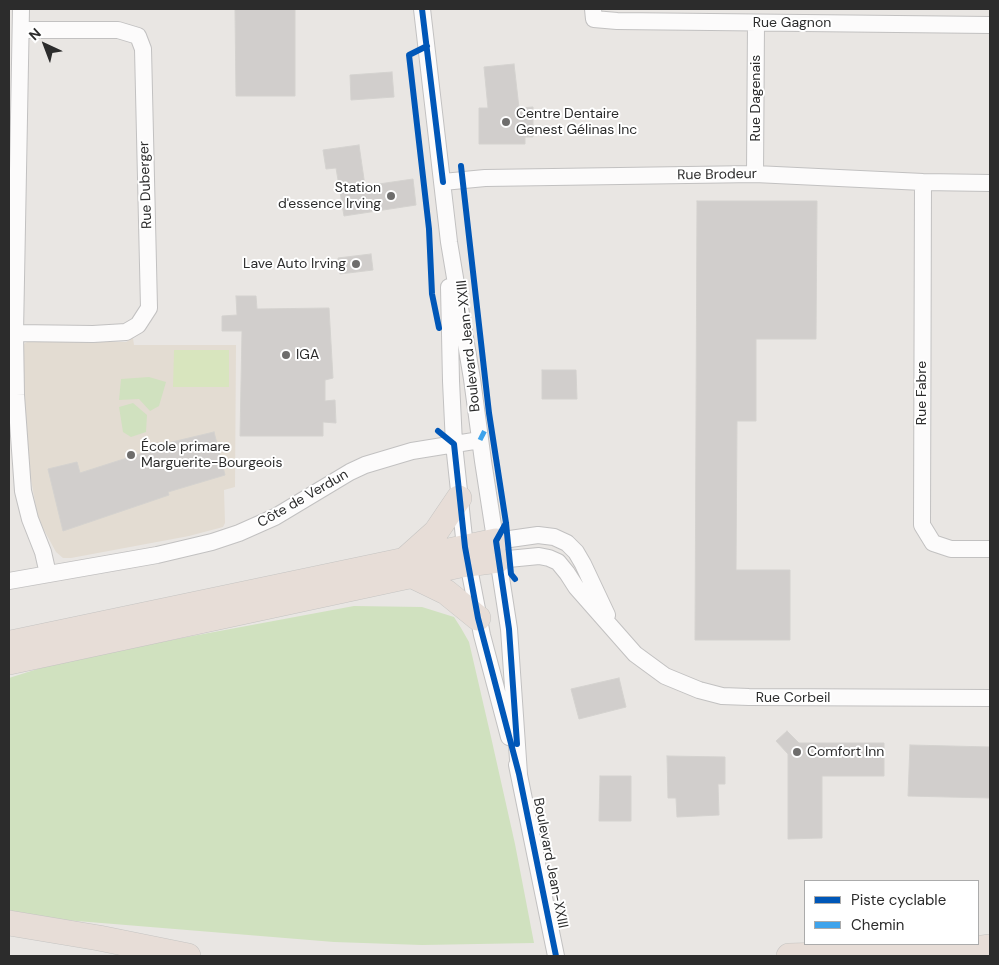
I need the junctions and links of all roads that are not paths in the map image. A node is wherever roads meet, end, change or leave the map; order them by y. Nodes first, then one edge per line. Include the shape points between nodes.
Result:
1 (21, 9) edge
2 (422, 9) edge
3 (593, 14) edge
4 (756, 23) junction
5 (990, 25) edge
6 (21, 30) junction
7 (755, 174) junction
8 (443, 182) junction
9 (923, 182) junction
10 (990, 183) edge
11 (450, 242) junction
12 (15, 333) junction
13 (480, 440) junction
14 (454, 444) junction
15 (459, 498) junction
16 (990, 549) edge
17 (497, 551) junction
18 (467, 555) junction
19 (410, 567) junction
20 (48, 574) junction
21 (9, 580) edge
22 (478, 618) junction
23 (9, 644) edge
24 (9, 662) edge
25 (990, 698) edge
26 (519, 774) junction
27 (9, 923) edge
28 (990, 948) edge
29 (188, 956) edge
30 (556, 956) edge
31 (789, 956) edge

1 - 6 street
2 - 8 street, Boulevard Jean-XXIII
3 - 4 street, Rue Gagnon via 617,21
4 - 5 street, Rue Gagnon
4 - 7 street, Rue Dagenais
6 - 12 street
6 - 12 street, Rue Duberger via 118,30 138,36 142,49 149,308 138,325 126,332
7 - 8 street, Rue Brodeur via 485,178
7 - 9 street, Rue Brodeur
8 - 11 street, Boulevard Jean-XXIII
9 - 10 street, Rue Brodeur
9 - 16 street, Rue Fabre via 922,525 934,543 942,546
11 - 13 street, Boulevard Jean-XXIII
11 - 14 street, Boulevard Jean-XXIII via 449,332
12 - 20 street via 22,486
13 - 14 street, Côte de Verdun
13 - 17 street, Boulevard Jean-XXIII
14 - 15 street, Boulevard Jean-XXIII
14 - 20 street, Côte de Verdun via 365,464 275,517 230,537 157,555
15 - 18 street, Boulevard Jean-XXIII
15 - 19 highway
17 - 18 highway
17 - 25 street, Rue Corbeil via 538,534 567,543 583,564 615,633 635,654 665,676 691,688 749,698
17 - 26 street, Boulevard Jean-XXIII via 509,629
18 - 19 highway
18 - 22 street, Boulevard Jean-XXIII
19 - 22 highway
19 - 23 highway
19 - 24 highway
20 - 21 street, Côte de Verdun
22 - 26 street, Boulevard Jean-XXIII
26 - 30 street, Boulevard Jean-XXIII
27 - 29 highway
28 - 31 highway

